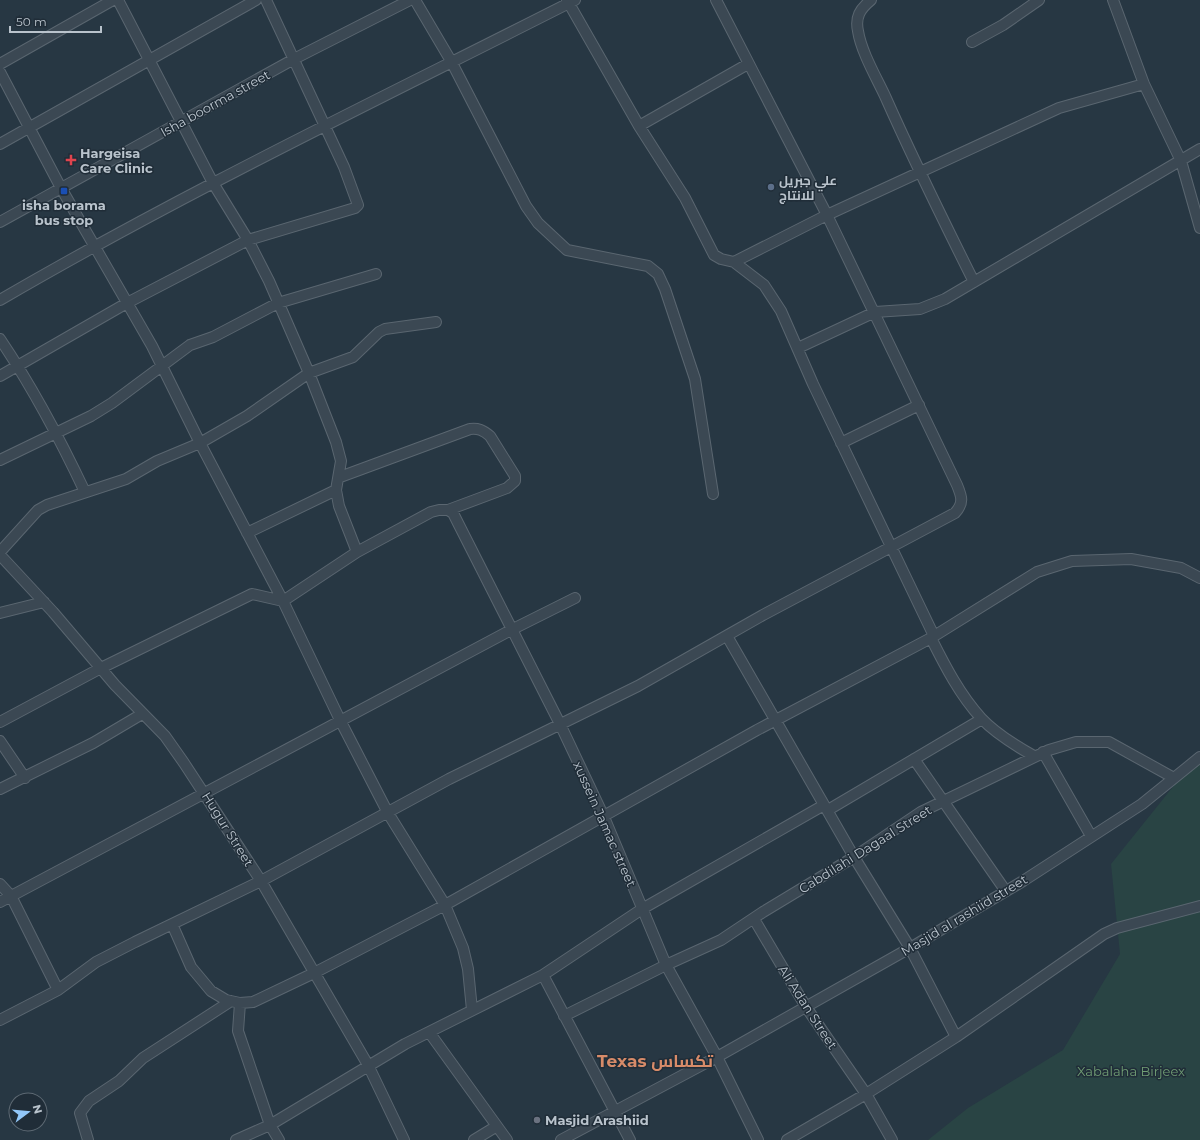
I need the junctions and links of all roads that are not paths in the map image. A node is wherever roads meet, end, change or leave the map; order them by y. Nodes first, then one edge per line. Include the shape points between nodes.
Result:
1 (113, 0) edge
2 (118, 0) edge
3 (256, 0) edge
4 (266, 0) edge
5 (410, 0) edge
6 (415, 0) edge
7 (716, 0) edge
8 (871, 0) edge
9 (1039, 0) edge
10 (1113, 0) edge
11 (570, 1) edge
12 (972, 42) dead end
13 (294, 59) junction
14 (150, 60) junction
15 (451, 61) junction
16 (0, 64) edge
17 (748, 64) junction
18 (0, 72) edge
19 (1144, 84) junction
20 (181, 121) junction
21 (324, 125) junction
22 (639, 126) junction
23 (30, 129) junction
24 (0, 144) edge
25 (1200, 149) edge
26 (1181, 161) junction
27 (919, 173) junction
28 (213, 183) junction
29 (61, 188) junction
30 (827, 215) junction
31 (0, 222) edge
32 (1200, 228) edge
33 (248, 240) junction
34 (94, 245) junction
35 (734, 262) junction
36 (376, 274) dead end
37 (974, 282) junction
38 (0, 300) edge
39 (127, 303) junction
40 (278, 303) junction
41 (875, 312) junction
42 (436, 322) dead end
43 (0, 339) edge
44 (798, 348) junction
45 (18, 366) junction
46 (162, 366) junction
47 (309, 373) junction
48 (0, 376) edge
49 (919, 405) junction
50 (57, 432) junction
51 (841, 442) junction
52 (200, 443) junction
53 (0, 460) edge
54 (340, 477) junction
55 (336, 490) junction
56 (85, 492) junction
57 (714, 494) dead end
58 (448, 510) junction
59 (247, 533) junction
60 (890, 547) junction
61 (357, 552) junction
62 (0, 554) edge
63 (1200, 578) edge
64 (575, 598) dead end
65 (283, 601) junction
66 (44, 602) junction
67 (0, 613) edge
68 (511, 630) junction
69 (727, 636) junction
70 (932, 637) junction
71 (101, 668) junction
72 (142, 714) junction
73 (982, 719) junction
74 (340, 720) junction
75 (775, 720) junction
76 (0, 722) edge
77 (560, 724) junction
78 (0, 741) edge
79 (1039, 754) junction
80 (1200, 757) edge
81 (914, 759) junction
82 (24, 778) junction
83 (1174, 778) junction
84 (0, 789) edge
85 (205, 793) junction
86 (944, 801) junction
87 (826, 807) junction
88 (388, 813) junction
89 (604, 817) junction
90 (1091, 836) junction
91 (854, 857) junction
92 (261, 881) junction
93 (0, 884) edge
94 (1005, 890) junction
95 (11, 896) junction
96 (0, 902) edge
97 (445, 905) junction
98 (1200, 906) edge
99 (642, 910) junction
100 (754, 919) junction
101 (172, 924) junction
102 (910, 948) junction
103 (666, 964) junction
104 (314, 973) junction
105 (543, 975) junction
106 (58, 990) junction
107 (236, 1002) junction
108 (806, 1007) junction
109 (472, 1010) junction
110 (564, 1016) junction
111 (0, 1020) edge
112 (429, 1032) junction
113 (956, 1038) junction
114 (717, 1057) junction
115 (368, 1065) junction
116 (866, 1094) junction
117 (616, 1110) junction
118 (270, 1125) junction
119 (497, 1126) junction
120 (88, 1140) edge
121 (236, 1140) edge
122 (279, 1140) edge
123 (404, 1140) edge
124 (474, 1140) edge
125 (508, 1140) edge
126 (561, 1140) edge
127 (630, 1140) edge
128 (758, 1140) edge
129 (787, 1140) edge
130 (892, 1140) edge

1 - 16 street
2 - 14 street
3 - 14 street
4 - 13 street
5 - 13 street, Isha boorma street
6 - 15 street
7 - 17 street
8 - 27 street via 858,16 858,32
9 - 12 street
10 - 19 street
11 - 15 street
11 - 22 street
13 - 20 street, Isha boorma street
13 - 21 street
14 - 20 street
14 - 23 street
15 - 21 street
15 - 57 street via 526,206 538,223 567,250 648,266 658,274 695,379
17 - 22 street
17 - 30 street
18 - 23 street
19 - 26 street
19 - 27 street via 1059,108
20 - 28 street
20 - 29 street, Isha boorma street
21 - 28 street
21 - 33 street via 358,205
22 - 35 street via 685,198 714,255
23 - 24 street
23 - 29 street
25 - 26 street
26 - 32 street
26 - 37 street
27 - 30 street
27 - 37 street
28 - 33 street
28 - 34 street
29 - 31 street, Isha boorma street
29 - 34 street
30 - 35 street
30 - 41 street
33 - 39 street
33 - 40 street
34 - 38 street
34 - 39 street
35 - 44 street via 764,285 781,311
36 - 40 street
37 - 41 street via 945,299 920,309
39 - 45 street
39 - 46 street
40 - 46 street via 213,337 190,345
40 - 47 street
41 - 44 street
41 - 49 street
42 - 47 street via 385,329 353,357
43 - 45 street
44 - 51 street
45 - 48 street
45 - 50 street
46 - 50 street via 112,403
46 - 52 street
47 - 52 street via 247,416
47 - 54 street via 338,448 341,461
49 - 51 street
49 - 60 street via 963,499 961,507 955,513
50 - 53 street
50 - 56 street
51 - 60 street
52 - 56 street via 157,461 126,479
52 - 59 street
54 - 55 street
54 - 58 street via 470,429 484,431 490,436 515,476 515,481 507,488
55 - 59 street
55 - 61 street via 339,506
56 - 62 street via 38,510
58 - 61 street via 431,512
58 - 68 street, xussein Jamac street via 458,523
59 - 65 street
60 - 69 street
60 - 70 street
61 - 65 street
62 - 66 street, Hugur Street
63 - 70 street via 1181,568 1131,559 1072,561 1037,572
64 - 68 street
65 - 71 street via 252,594
65 - 74 street
66 - 67 street
66 - 71 street, Hugur Street
68 - 74 street
68 - 77 street, xussein Jamac street
69 - 75 street
69 - 77 street via 638,686
70 - 73 street via 950,675
70 - 75 street
71 - 72 street, Hugur Street
71 - 76 street
72 - 82 street via 93,743
72 - 85 street, Hugur Street via 165,736
73 - 79 street via 1014,745
73 - 81 street
74 - 85 street
74 - 88 street
75 - 87 street
75 - 89 street
77 - 88 street
77 - 89 street, xussein Jamac street
78 - 82 street
79 - 83 street, Cabdilahi Dagaal Street via 1076,742 1109,742
79 - 86 street, Cabdilahi Dagaal Street
79 - 90 street
80 - 83 street, Masjid al rashiid street
81 - 86 street
81 - 87 street
82 - 84 street
83 - 90 street, Masjid al rashiid street via 1142,804
85 - 92 street, Hugur Street
85 - 95 street
86 - 91 street, Cabdilahi Dagaal Street via 921,812
86 - 94 street
87 - 91 street
87 - 99 street
88 - 92 street
88 - 97 street
89 - 97 street
89 - 99 street, xussein Jamac street
90 - 94 street, Masjid al rashiid street
91 - 100 street, Cabdilahi Dagaal Street
91 - 102 street
92 - 101 street
92 - 104 street, Hugur Street
93 - 95 street
94 - 102 street, Masjid al rashiid street
95 - 96 street
95 - 106 street
97 - 104 street
97 - 109 street via 463,948
98 - 113 street via 1117,928 1104,934
99 - 103 street, xussein Jamac street
99 - 105 street
100 - 103 street, Cabdilahi Dagaal Street via 721,940
100 - 108 street, Ali Adan Street
101 - 106 street via 96,962
101 - 107 street via 191,967 211,991
102 - 108 street, Masjid al rashiid street
102 - 113 street
103 - 110 street, Cabdilahi Dagaal Street
103 - 114 street, xussein Jamac street
104 - 107 street via 253,1002
104 - 115 street, Hugur Street
105 - 109 street
105 - 110 street
106 - 111 street
107 - 118 street via 238,1031
107 - 120 street via 142,1058 119,1081 89,1101 80,1113
108 - 114 street, Masjid al rashiid street
108 - 116 street, Ali Adan Street
109 - 112 street
110 - 117 street
112 - 115 street
112 - 119 street
113 - 116 street
114 - 117 street, Masjid al rashiid street
114 - 128 street, xussein Jamac street
115 - 118 street
115 - 123 street, Hugur Street
116 - 129 street
116 - 130 street, Ali Adan Street
117 - 126 street, Masjid al rashiid street
117 - 127 street
118 - 121 street
118 - 122 street
119 - 124 street
119 - 125 street

